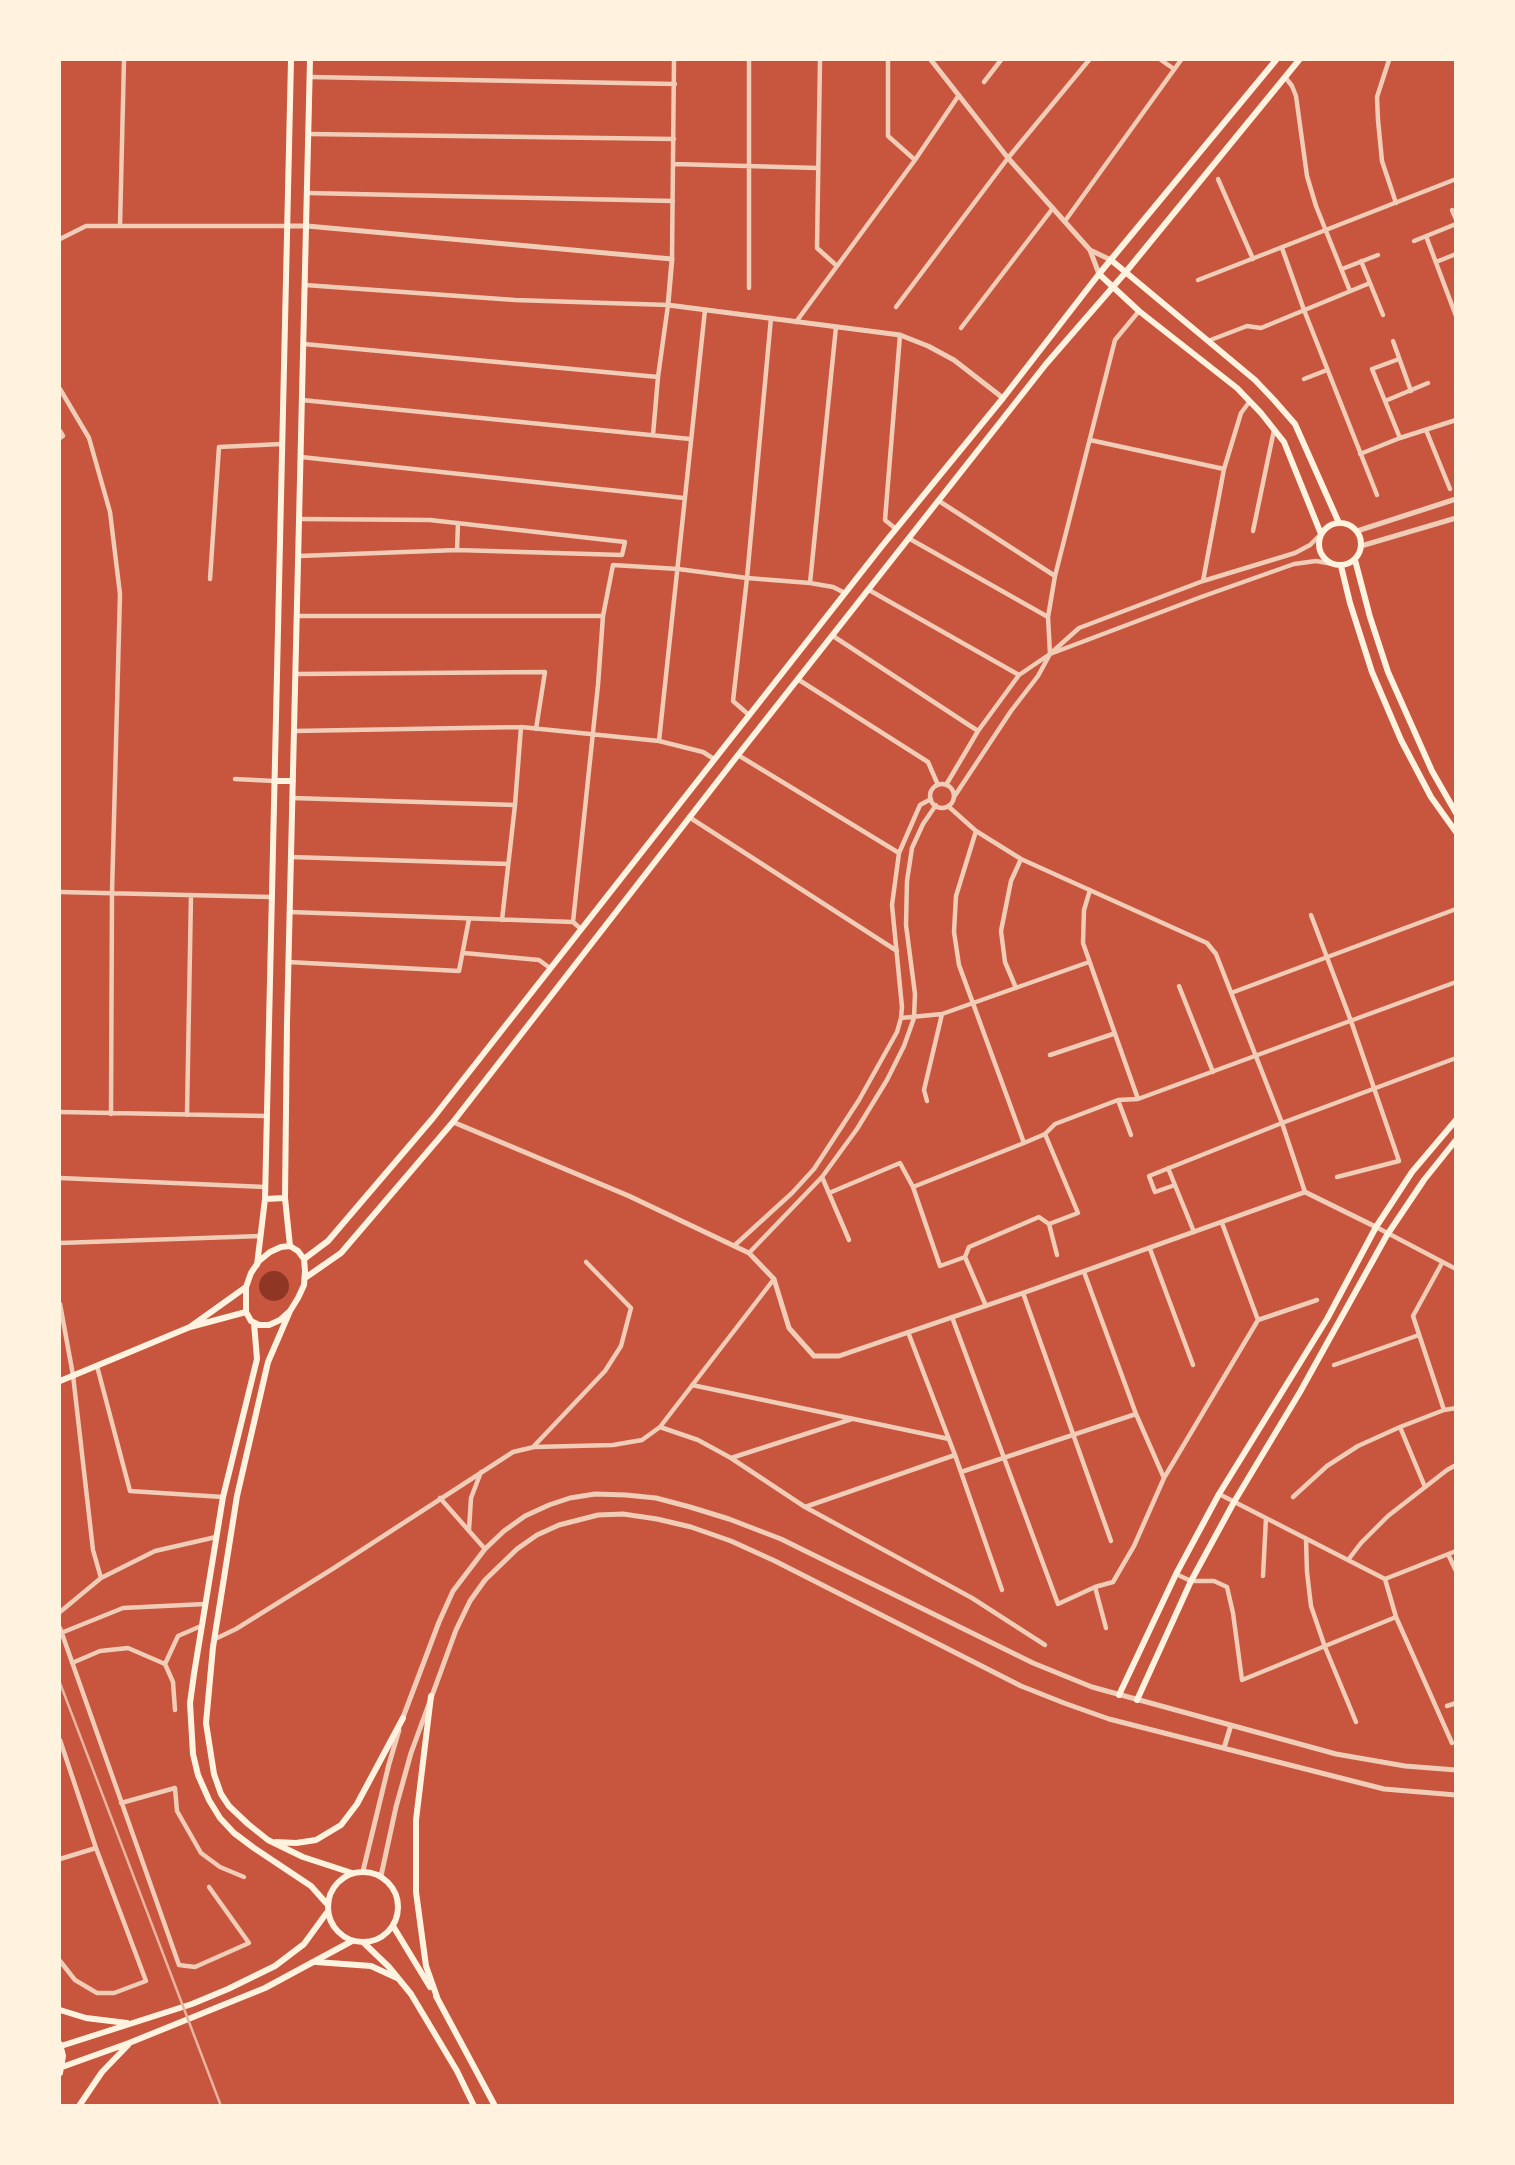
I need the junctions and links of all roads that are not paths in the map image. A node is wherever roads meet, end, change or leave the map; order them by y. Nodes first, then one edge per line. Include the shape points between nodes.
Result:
1 (124, 60) edge
2 (290, 60) edge
3 (310, 60) edge
4 (674, 60) edge
5 (748, 60) edge
6 (820, 60) edge
7 (888, 60) edge
8 (931, 60) edge
9 (1001, 60) edge
10 (1089, 60) edge
11 (1161, 60) edge
12 (1181, 60) edge
13 (1276, 60) edge
14 (1300, 60) edge
15 (1389, 60) edge
16 (1174, 69) junction
17 (310, 77) junction
18 (1285, 77) junction
19 (984, 82) dead end
20 (675, 84) junction
21 (959, 94) junction
22 (309, 134) junction
23 (674, 139) junction
24 (1008, 158) junction
25 (915, 160) junction
26 (674, 164) junction
27 (749, 165) junction
28 (818, 168) junction
29 (1218, 179) dead end
30 (1455, 179) edge
31 (307, 193) junction
32 (673, 201) junction
33 (1396, 203) junction
34 (1054, 207) junction
35 (1452, 210) dead end
36 (1065, 221) junction
37 (1455, 222) edge
38 (120, 226) junction
39 (287, 226) junction
40 (307, 226) junction
41 (1326, 230) junction
42 (1426, 236) junction
43 (60, 239) edge
44 (1415, 241) dead end
45 (1282, 248) junction
46 (1090, 250) junction
47 (1378, 254) dead end
48 (1455, 254) edge
49 (671, 259) junction
50 (1253, 259) junction
51 (1111, 260) junction
52 (1361, 261) junction
53 (1436, 262) junction
54 (837, 266) junction
55 (1342, 270) junction
56 (1125, 273) junction
57 (1099, 274) junction
58 (1198, 280) dead end
59 (1370, 284) junction
60 (305, 285) junction
61 (1112, 287) junction
62 (748, 288) dead end
63 (1350, 291) junction
64 (668, 305) junction
65 (896, 307) dead end
66 (705, 310) junction
67 (1304, 310) junction
68 (1139, 311) junction
69 (1383, 315) dead end
70 (1455, 316) edge
71 (771, 318) junction
72 (796, 322) junction
73 (836, 327) junction
74 (961, 328) dead end
75 (900, 335) junction
76 (1207, 341) junction
77 (1393, 341) dead end
78 (304, 344) junction
79 (1399, 359) junction
80 (1327, 370) junction
81 (658, 377) junction
82 (1304, 379) dead end
83 (1428, 383) dead end
84 (60, 390) edge
85 (1411, 391) junction
86 (1003, 398) junction
87 (302, 400) junction
88 (1250, 401) junction
89 (1385, 401) junction
90 (1455, 420) edge
91 (1274, 429) junction
92 (1426, 430) junction
93 (60, 431) edge
94 (653, 435) junction
95 (60, 438) edge
96 (1400, 438) junction
97 (690, 439) junction
98 (1090, 440) junction
99 (282, 444) junction
100 (1360, 454) junction
101 (301, 457) junction
102 (1224, 469) junction
103 (1450, 489) dead end
104 (1377, 495) dead end
105 (684, 498) junction
106 (1455, 499) edge
107 (939, 501) junction
108 (1455, 518) edge
109 (299, 519) junction
110 (458, 523) junction
111 (1339, 523) junction
112 (896, 529) junction
113 (1253, 531) dead end
114 (1357, 531) junction
115 (1321, 534) junction
116 (910, 538) junction
117 (1361, 546) junction
118 (457, 550) junction
119 (299, 556) junction
120 (1355, 560) junction
121 (1337, 565) junction
122 (678, 569) junction
123 (1055, 576) junction
124 (210, 579) dead end
125 (747, 579) junction
126 (1203, 581) junction
127 (810, 583) junction
128 (869, 590) junction
129 (845, 593) junction
130 (297, 616) junction
131 (603, 616) junction
132 (1048, 617) junction
133 (833, 636) junction
134 (1050, 654) junction
135 (296, 674) junction
136 (1019, 675) junction
137 (799, 680) junction
138 (749, 715) junction
139 (520, 727) junction
140 (536, 729) junction
141 (294, 731) junction
142 (978, 731) junction
143 (593, 733) junction
144 (659, 741) junction
145 (738, 755) junction
146 (715, 760) junction
147 (235, 779) dead end
148 (274, 781) junction
149 (293, 781) junction
150 (938, 785) junction
151 (946, 785) junction
152 (954, 797) junction
153 (292, 798) junction
154 (931, 799) junction
155 (515, 805) junction
156 (936, 806) junction
157 (948, 806) junction
158 (1455, 813) edge
159 (690, 817) junction
160 (976, 831) junction
161 (1455, 832) edge
162 (899, 853) junction
163 (291, 857) junction
164 (1021, 859) junction
165 (509, 864) junction
166 (619, 881) junction
167 (1090, 890) junction
168 (60, 892) edge
169 (633, 892) junction
170 (112, 893) junction
171 (191, 895) junction
172 (271, 897) junction
173 (1455, 909) edge
174 (290, 912) junction
175 (1311, 915) dead end
176 (469, 919) junction
177 (502, 920) junction
178 (573, 922) junction
179 (581, 929) junction
180 (897, 951) junction
181 (464, 953) junction
182 (1327, 958) junction
183 (288, 962) junction
184 (1089, 962) junction
185 (550, 968) junction
186 (1455, 982) edge
187 (1179, 986) dead end
188 (1016, 988) junction
189 (1231, 993) junction
190 (974, 1002) junction
191 (516, 1012) junction
192 (942, 1014) junction
193 (901, 1018) junction
194 (914, 1018) junction
195 (1351, 1021) junction
196 (529, 1024) junction
197 (1113, 1034) junction
198 (1050, 1055) dead end
199 (1256, 1057) junction
200 (1455, 1058) edge
201 (1213, 1072) junction
202 (1374, 1090) junction
203 (1138, 1099) junction
204 (1118, 1100) junction
205 (927, 1101) dead end
206 (60, 1112) edge
207 (111, 1114) junction
208 (187, 1115) junction
209 (266, 1116) junction
210 (1455, 1120) edge
211 (453, 1122) junction
212 (1282, 1123) junction
213 (1045, 1134) junction
214 (1130, 1135) dead end
215 (1455, 1140) edge
216 (1024, 1143) junction
217 (1168, 1168) junction
218 (822, 1177) junction
219 (1337, 1177) dead end
220 (60, 1178) edge
221 (1175, 1185) junction
222 (265, 1187) junction
223 (913, 1187) junction
224 (1305, 1192) junction
225 (829, 1194) junction
226 (285, 1198) junction
227 (265, 1199) junction
228 (1222, 1223) junction
229 (1049, 1224) junction
230 (1376, 1227) junction
231 (1194, 1233) junction
232 (1387, 1235) junction
233 (261, 1237) junction
234 (849, 1240) dead end
235 (328, 1241) junction
236 (60, 1243) edge
237 (734, 1245) junction
238 (290, 1246) junction
239 (1150, 1248) junction
240 (341, 1253) junction
241 (749, 1253) junction
242 (1057, 1255) dead end
243 (965, 1257) junction
244 (304, 1259) junction
245 (586, 1262) dead end
246 (1442, 1263) junction
247 (257, 1265) junction
248 (1455, 1269) edge
249 (1084, 1272) junction
250 (304, 1278) junction
251 (774, 1279) junction
252 (246, 1287) junction
253 (1023, 1293) junction
254 (1317, 1300) dead end
255 (60, 1304) edge
256 (986, 1306) junction
257 (290, 1311) junction
258 (246, 1312) junction
259 (952, 1317) junction
260 (1258, 1320) junction
261 (254, 1323) junction
262 (190, 1327) junction
263 (908, 1332) junction
264 (1419, 1335) junction
265 (1193, 1365) dead end
266 (1334, 1365) dead end
267 (97, 1366) junction
268 (73, 1375) junction
269 (60, 1381) edge
270 (692, 1385) junction
271 (1455, 1408) edge
272 (1444, 1410) junction
273 (1136, 1414) junction
274 (853, 1419) junction
275 (660, 1427) junction
276 (1400, 1427) junction
277 (1074, 1435) junction
278 (949, 1439) junction
279 (534, 1447) junction
280 (955, 1455) junction
281 (731, 1458) junction
282 (1003, 1458) junction
283 (1455, 1465) edge
284 (481, 1472) junction
285 (961, 1472) junction
286 (1164, 1478) junction
287 (1425, 1487) junction
288 (1219, 1494) junction
289 (222, 1497) junction
290 (1293, 1497) dead end
291 (440, 1498) junction
292 (1234, 1502) junction
293 (805, 1507) junction
294 (1266, 1518) junction
295 (469, 1531) junction
296 (216, 1537) junction
297 (1306, 1539) junction
298 (1111, 1541) dead end
299 (485, 1549) junction
300 (1455, 1551) edge
301 (1448, 1554) junction
302 (1348, 1560) junction
303 (1455, 1571) edge
304 (1177, 1574) junction
305 (1263, 1576) dead end
306 (102, 1578) junction
307 (1384, 1579) junction
308 (1191, 1581) junction
309 (1095, 1587) junction
310 (1002, 1590) dead end
311 (205, 1604) junction
312 (60, 1612) edge
313 (1396, 1617) junction
314 (201, 1626) junction
315 (1106, 1628) dead end
316 (60, 1630) edge
317 (214, 1640) junction
318 (1045, 1645) dead end
319 (66, 1647) junction
320 (1325, 1647) junction
321 (60, 1650) edge
322 (72, 1664) junction
323 (165, 1664) junction
324 (1119, 1695) junction
325 (430, 1696) junction
326 (1137, 1700) junction
327 (1455, 1703) edge
328 (1447, 1706) dead end
329 (175, 1710) dead end
330 (402, 1718) junction
331 (1356, 1722) dead end
332 (1231, 1725) junction
333 (60, 1740) edge
334 (1452, 1743) dead end
335 (1224, 1748) junction
336 (1455, 1770) edge
337 (1455, 1795) edge
338 (121, 1802) junction
339 (274, 1842) junction
340 (96, 1848) junction
341 (60, 1859) edge
342 (363, 1871) junction
343 (352, 1873) junction
344 (381, 1876) junction
345 (244, 1877) dead end
346 (209, 1886) dead end
347 (328, 1908) junction
348 (393, 1926) junction
349 (352, 1941) junction
350 (364, 1943) junction
351 (60, 1961) edge
352 (314, 1962) junction
353 (400, 1979) junction
354 (437, 1997) junction
355 (60, 2010) edge
356 (132, 2023) junction
357 (129, 2043) junction
358 (60, 2045) edge
359 (61, 2070) edge
360 (79, 2105) edge
361 (474, 2105) edge
362 (495, 2105) edge

1 - 38 street
2 - 39 main road
3 - 17 main road
4 - 20 street
5 - 27 street
6 - 28 street
7 - 25 street via 888,136
8 - 21 street
9 - 19 street
10 - 24 street
11 - 16 street
12 - 16 street
13 - 51 main road
14 - 18 main road
15 - 33 street via 1377,97 1378,120 1382,161
16 - 36 street
17 - 20 street
17 - 22 main road
18 - 41 street via 1296,96 1307,176
18 - 56 main road
20 - 23 street
21 - 24 street
21 - 25 street
22 - 23 street
22 - 31 main road
23 - 26 street
24 - 34 street
24 - 65 street
25 - 54 street
26 - 27 street
26 - 32 street
27 - 28 street
27 - 62 street
28 - 54 street via 817,248
29 - 50 street
30 - 33 street
31 - 32 street
31 - 40 main road
32 - 49 street
33 - 41 street
34 - 36 street
34 - 74 street
35 - 37 street
36 - 46 street
37 - 42 street
38 - 39 street
38 - 43 street via 86,226
39 - 40 street
39 - 99 main road
40 - 49 street
40 - 60 main road
41 - 45 street
41 - 55 street
42 - 44 street
42 - 53 street
45 - 50 street
45 - 67 street
46 - 51 street
46 - 57 street
47 - 52 street
48 - 53 street
49 - 64 street
50 - 58 street
51 - 56 main road
51 - 57 main road
52 - 55 street
52 - 59 street
53 - 70 street
54 - 72 street
55 - 63 street
56 - 61 main road
56 - 76 main road
57 - 61 main road
57 - 86 main road
59 - 63 street
59 - 69 street
60 - 64 street
60 - 78 main road
61 - 68 main road
61 - 107 main road
63 - 67 street
64 - 66 street
64 - 81 street
66 - 71 street
66 - 97 street
67 - 76 street via 1261,328 1247,327
67 - 80 street
68 - 88 main road
68 - 98 street via 1115,340
71 - 72 street
71 - 125 street
72 - 73 street
73 - 75 street
73 - 127 street
75 - 86 street via 954,360
75 - 112 street via 885,520
76 - 111 main road via 1255,380 1295,424
77 - 79 street
78 - 81 street
78 - 87 main road
79 - 85 street
79 - 89 street via 1372,369
80 - 82 street
80 - 100 street
81 - 94 street
83 - 85 street
84 - 170 street via 89,438 110,512 120,594
85 - 89 street
86 - 112 main road
87 - 94 street
87 - 101 main road
88 - 91 main road
88 - 102 street via 1241,413
89 - 96 street
90 - 92 street
91 - 113 street
91 - 115 main road
92 - 96 street
92 - 103 street
93 - 95 street
94 - 97 street
96 - 100 street
97 - 105 street
98 - 102 street
98 - 123 street
99 - 124 street via 219,447
99 - 148 main road
100 - 104 street
101 - 105 street
101 - 109 main road
102 - 126 street
105 - 122 street
106 - 114 street
107 - 116 main road
107 - 123 street
108 - 117 street
109 - 110 street
109 - 119 main road
110 - 118 street
110 - 118 street via 625,542 622,555
111 - 114 main road
111 - 115 main road
112 - 129 main road
114 - 117 main road
115 - 121 main road via 1322,555
115 - 126 street via 1295,553
116 - 128 main road
116 - 132 street
117 - 120 main road
118 - 119 street
119 - 130 main road
120 - 121 main road
120 - 158 main road via 1388,672
121 - 134 street via 1316,561 1294,564
121 - 161 main road via 1372,672 1401,740
122 - 125 street
122 - 131 street via 612,565
122 - 144 street
123 - 132 street
125 - 127 street
125 - 138 street via 733,701
126 - 134 street via 1079,628
127 - 129 street
128 - 133 main road
128 - 136 street
129 - 138 main road
130 - 131 street
130 - 135 main road
131 - 143 street
132 - 134 street
133 - 137 main road
133 - 142 street
134 - 136 street
134 - 152 street
135 - 140 street via 545,672
135 - 141 main road
136 - 142 street
137 - 145 main road
137 - 150 street via 928,762
138 - 146 main road
139 - 140 street
139 - 141 street
139 - 155 street
140 - 143 street
141 - 149 main road
142 - 151 street
143 - 144 street
143 - 178 street
144 - 146 street via 703,752
145 - 159 main road
145 - 162 street
146 - 166 main road
147 - 148 street
148 - 149 main road
148 - 172 main road
149 - 153 main road
150 - 151 street
150 - 154 street
151 - 152 street
152 - 157 street
153 - 155 street
153 - 163 main road
154 - 156 street
154 - 162 street via 920,806
155 - 165 street
156 - 157 street
156 - 194 street via 912,848 907,881
157 - 160 street
159 - 169 main road
159 - 180 street
160 - 164 street
160 - 190 street via 956,896 954,932 959,965
162 - 180 street via 892,905
163 - 165 street
163 - 174 main road
164 - 167 street
164 - 188 street via 1009,889 1001,931 1005,962
165 - 177 street
166 - 169 main road
166 - 179 main road
167 - 184 street via 1082,930
167 - 189 street via 1207,943
168 - 170 street
169 - 196 main road
170 - 171 street
170 - 207 street
171 - 172 street
171 - 208 street
172 - 209 main road
173 - 182 street
174 - 176 street
174 - 183 main road
175 - 182 street
176 - 177 street
176 - 181 street
177 - 178 street
178 - 179 street
179 - 185 main road
180 - 193 street
181 - 183 street via 459,971
181 - 185 street via 539,960
182 - 189 street
182 - 195 street
183 - 226 main road
184 - 188 street
184 - 197 street
185 - 191 main road
186 - 195 street
187 - 201 street
188 - 190 street
189 - 199 street
190 - 192 street
190 - 216 street
191 - 196 main road
191 - 235 main road
192 - 194 street
192 - 205 street via 924,1090
193 - 194 street
193 - 237 street via 859,1100 814,1169
194 - 218 street via 887,1080
195 - 199 street
195 - 202 street
196 - 211 main road
197 - 198 street
197 - 203 street
199 - 201 street
199 - 212 street
200 - 202 street
201 - 203 street
202 - 212 street
202 - 219 street via 1399,1161
203 - 204 street
204 - 213 street via 1055,1124
204 - 214 street
206 - 207 street
207 - 208 street
208 - 209 street
209 - 222 main road
210 - 230 main road via 1412,1172
211 - 237 street
211 - 240 main road
212 - 217 street
212 - 224 street
213 - 216 street
213 - 229 street via 1078,1213
215 - 232 main road
216 - 223 street
217 - 221 street
217 - 221 street via 1149,1176 1155,1192
218 - 225 street
218 - 241 street
220 - 222 street
221 - 231 street
222 - 227 main road
223 - 225 street via 900,1163
223 - 243 street via 940,1266
224 - 228 street
224 - 230 street
225 - 234 street
226 - 227 main road
226 - 238 main road
227 - 233 main road
228 - 231 street
228 - 260 street
229 - 242 street
229 - 243 street via 1039,1217 969,1247
230 - 232 street
230 - 288 main road via 1326,1319
231 - 239 street
232 - 246 street
232 - 292 main road
233 - 236 street
233 - 247 main road
235 - 240 main road
235 - 244 main road
237 - 241 street
238 - 244 main road
238 - 247 main road via 270,1252
239 - 249 street
239 - 265 street
240 - 250 main road
241 - 251 street
243 - 256 street
244 - 250 main road
245 - 279 street via 631,1308 621,1346
246 - 248 street
246 - 264 street via 1413,1316
247 - 252 main road
249 - 253 street
249 - 273 street
250 - 257 main road
251 - 263 street via 789,1328 814,1356 839,1356
251 - 270 street
252 - 258 main road
252 - 262 main road
253 - 256 street
253 - 277 street
254 - 260 street
255 - 268 street
256 - 259 street
257 - 261 main road via 269,1325
257 - 317 main road via 257,1401
258 - 261 main road
258 - 262 main road
259 - 263 street
259 - 282 street
260 - 286 street
261 - 289 main road via 257,1359
262 - 267 main road
263 - 278 street
264 - 266 street
264 - 272 street
267 - 268 main road
267 - 289 street via 130,1491
268 - 269 main road
268 - 306 street via 93,1550
270 - 274 street
270 - 275 street
271 - 272 street
272 - 276 street
273 - 277 street
273 - 286 street
274 - 278 street
274 - 281 street
275 - 279 street via 642,1440 613,1446
275 - 281 street
276 - 287 street
276 - 290 street via 1327,1466
277 - 282 street
277 - 298 street
278 - 280 street
279 - 284 street via 513,1451
280 - 285 street
280 - 293 street
281 - 293 street
282 - 285 street
282 - 309 street via 1058,1604
283 - 287 street
284 - 291 street
284 - 295 street via 471,1498
285 - 310 street
286 - 309 street via 1135,1546 1113,1582
287 - 302 street via 1388,1516
288 - 292 street
288 - 304 main road
289 - 296 main road
291 - 295 street
291 - 317 street
292 - 294 street
292 - 308 main road
293 - 318 street via 972,1598
294 - 297 street
294 - 305 street
295 - 299 street
296 - 306 street via 155,1551
296 - 311 main road
297 - 302 street
297 - 320 street via 1311,1606
299 - 324 street via 525,1516 570,1498 626,1494 656,1498 782,1539 1033,1663
299 - 330 street via 453,1591
300 - 301 street
301 - 303 street
301 - 307 street
302 - 307 street
304 - 308 street
304 - 324 main road
306 - 312 street
307 - 313 street
308 - 320 street via 1214,1581 1227,1587 1242,1680
308 - 326 main road
309 - 315 street
311 - 314 main road
311 - 316 street via 123,1608
313 - 320 street
313 - 334 street
314 - 323 street via 178,1636
314 - 347 main road via 190,1703 191,1730 198,1775 209,1800 234,1833 311,1886
316 - 319 street
317 - 339 main road via 206,1723 214,1774 229,1806
319 - 321 street
319 - 322 street
320 - 331 street
322 - 323 street via 100,1651 128,1648
322 - 338 street
323 - 329 street via 173,1682
324 - 326 street
325 - 335 street via 470,1601 500,1563 537,1535 559,1525 624,1514 691,1527 731,1541 1021,1686 1064,1703
325 - 344 street via 402,1785
325 - 354 main road via 416,1820 416,1892 426,1966
326 - 332 street
327 - 328 street
330 - 339 main road via 341,1825 308,1842
330 - 342 street
332 - 335 street
332 - 336 street via 1336,1754
333 - 340 street
335 - 337 street via 1384,1789
338 - 345 street via 175,1788 177,1811 201,1853
338 - 346 street via 179,1965 195,1967 249,1944
339 - 343 main road
340 - 341 street
340 - 351 street via 146,1981 114,1993 97,1993 75,1980
342 - 343 main road
342 - 344 main road
343 - 347 main road via 335,1885
344 - 348 main road via 398,1899
347 - 349 main road via 335,1930
347 - 356 main road via 314,1932 275,1966 192,2004
348 - 350 main road via 375,1941
348 - 354 main road
349 - 350 main road
349 - 352 main road
350 - 353 main road
352 - 353 main road via 371,1966
352 - 357 main road via 265,1988
353 - 361 main road
354 - 362 main road
355 - 356 main road
356 - 358 main road
357 - 359 main road
357 - 360 main road
358 - 359 main road

